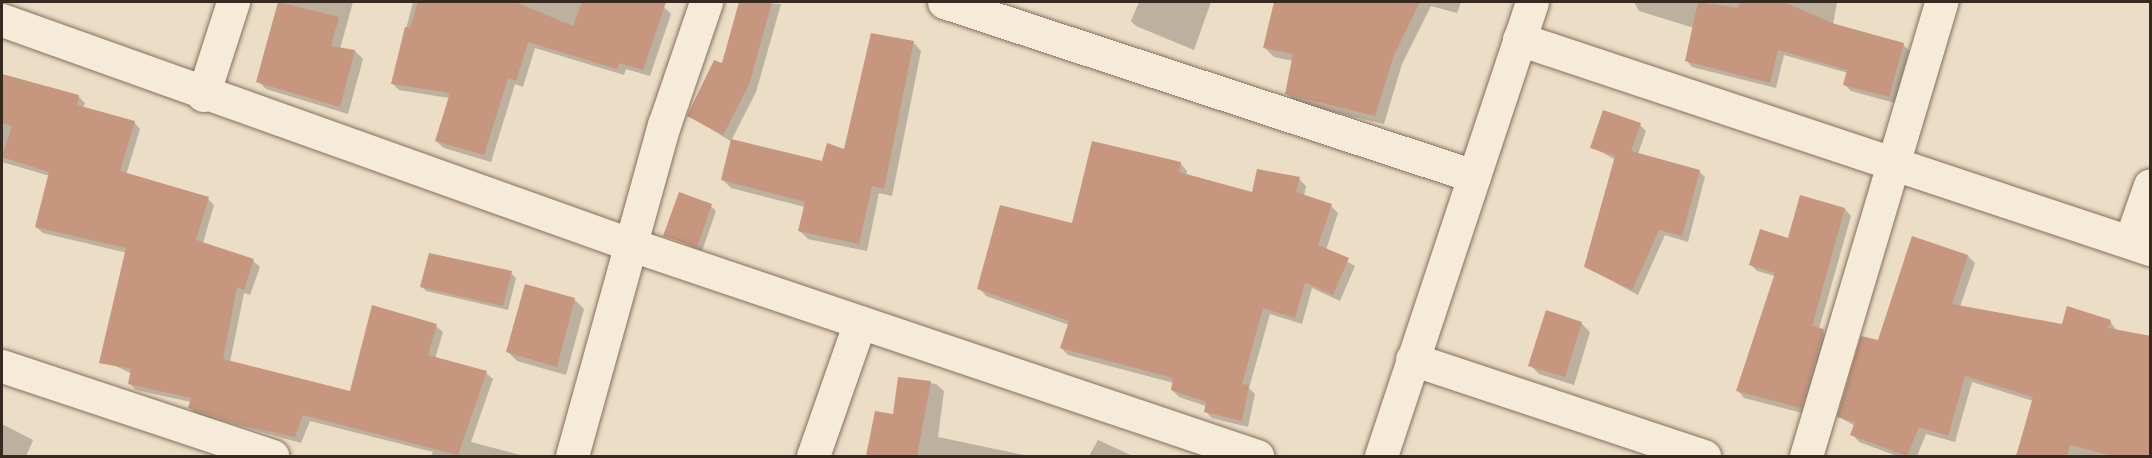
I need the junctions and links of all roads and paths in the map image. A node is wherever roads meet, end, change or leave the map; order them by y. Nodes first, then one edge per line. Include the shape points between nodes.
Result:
1 (232, 2) edge
2 (706, 2) edge
3 (1532, 2) edge
4 (1941, 2) edge
5 (963, 4) edge
6 (2, 20) edge
7 (1519, 39) junction
8 (202, 95) junction
9 (1890, 163) junction
10 (1474, 176) junction
11 (2151, 185) edge
12 (632, 245) junction
13 (2140, 246) edge
14 (860, 322) junction
15 (1412, 359) junction
16 (2, 366) edge
17 (272, 456) edge
18 (572, 456) edge
19 (813, 456) edge
20 (1257, 456) edge
21 (1381, 456) edge
22 (1704, 456) edge
23 (1806, 456) edge

1 - 8 street
2 - 12 street via 664,125
3 - 7 street
4 - 9 street
5 - 10 street
6 - 8 street
7 - 9 street
7 - 10 street
8 - 12 street
9 - 13 street
9 - 23 street
10 - 15 street
11 - 13 street
12 - 14 street
12 - 18 street
14 - 19 street
14 - 20 street
15 - 21 street
15 - 22 street
16 - 17 street

